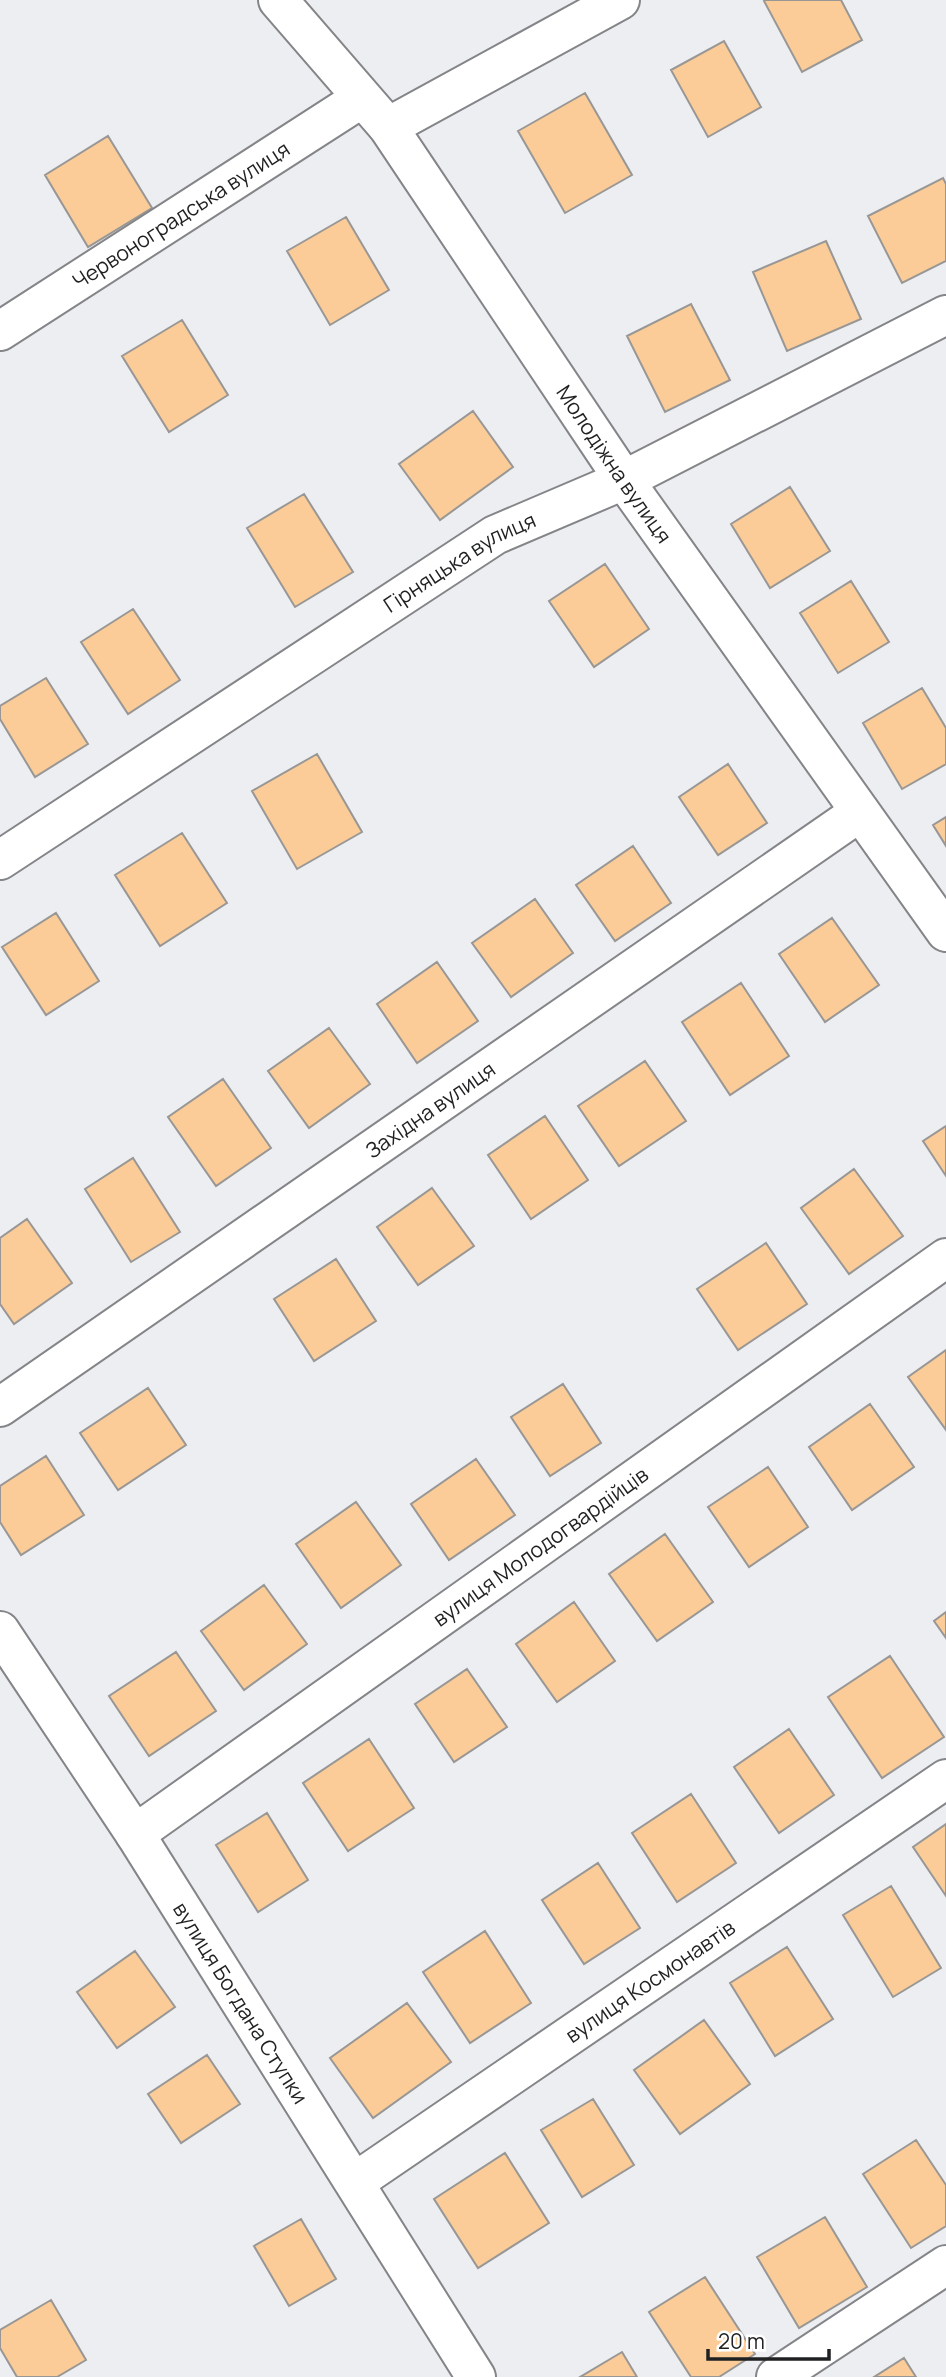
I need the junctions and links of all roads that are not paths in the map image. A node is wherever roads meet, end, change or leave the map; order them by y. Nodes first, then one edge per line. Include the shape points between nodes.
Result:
1 (278, 0) edge
2 (620, 0) edge
3 (362, 97) junction
4 (388, 127) junction
5 (946, 315) edge
6 (0, 331) edge
7 (624, 480) junction
8 (860, 812) junction
9 (0, 860) edge
10 (946, 932) edge
11 (946, 1258) edge
12 (0, 1407) edge
13 (0, 1631) edge
14 (946, 1779) edge
15 (135, 1834) junction
16 (355, 2182) junction
17 (946, 2265) edge
18 (475, 2377) edge
19 (776, 2377) edge

1 - 3 street, Молодіжна вулиця
2 - 4 street
3 - 4 street, Молодіжна вулиця
3 - 6 street, Червоноградська вулиця
4 - 7 street, Молодіжна вулиця
5 - 7 street, Гірняцька вулиця
7 - 8 street, Молодіжна вулиця
7 - 9 street, Гірняцька вулиця via 495,535
8 - 10 street, Молодіжна вулиця
8 - 12 street, Західна вулиця
11 - 15 street, вулиця Молодогвардійців
13 - 15 street, вулиця Богдана Ступки
14 - 16 street, вулиця Космонавтів
15 - 16 street, вулиця Богдана Ступки
16 - 18 street, вулиця Богдана Ступки
17 - 19 street

